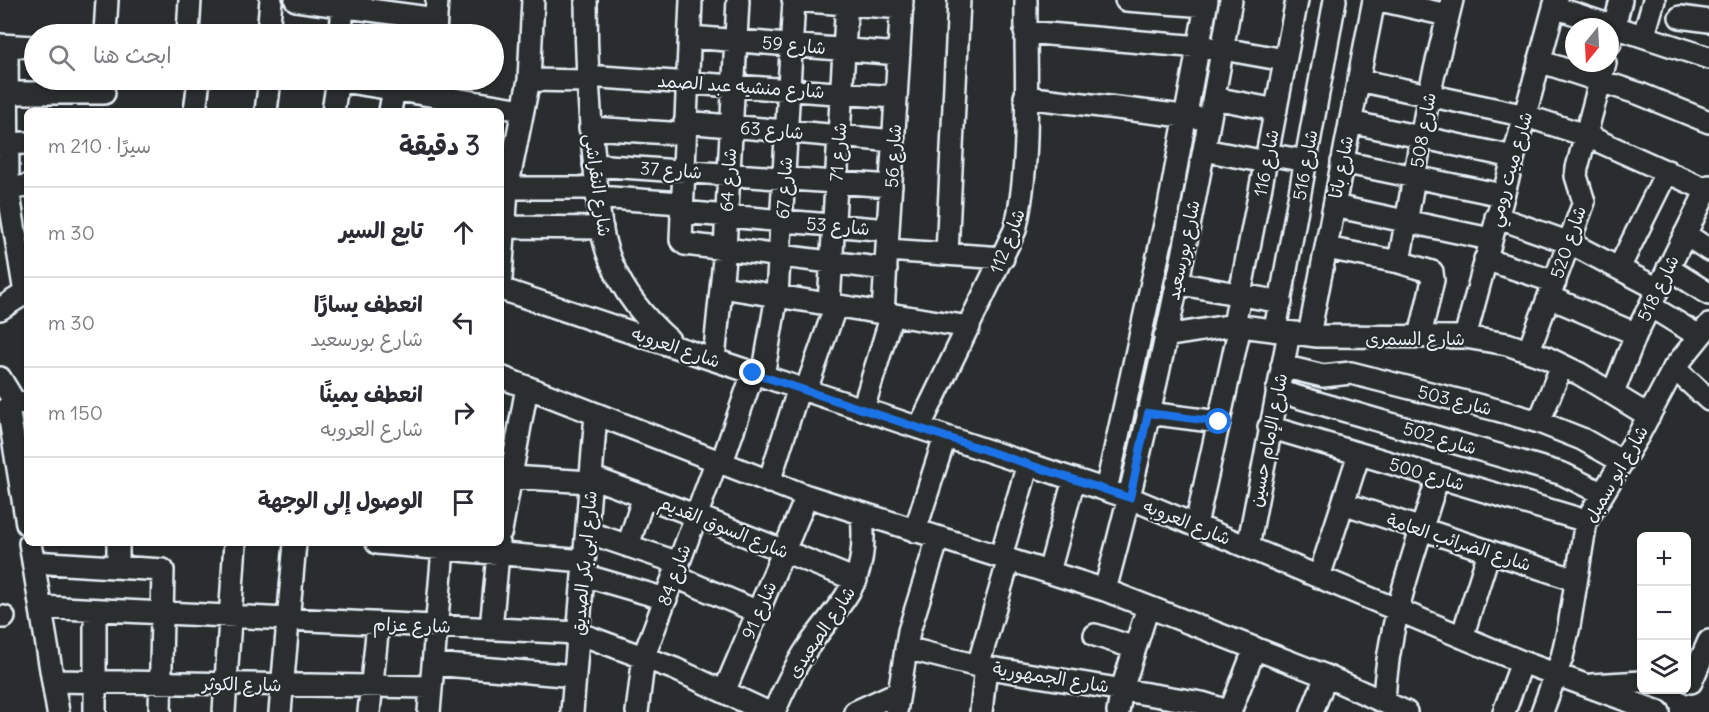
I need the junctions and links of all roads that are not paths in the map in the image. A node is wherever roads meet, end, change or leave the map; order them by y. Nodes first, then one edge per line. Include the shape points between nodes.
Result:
1 (107, 0) edge
2 (190, 0) edge
3 (271, 0) edge
4 (296, 0) edge
5 (533, 0) edge
6 (586, 0) edge
7 (692, 0) edge
8 (738, 0) edge
9 (794, 0) edge
10 (959, 0) edge
11 (1026, 0) edge
12 (1126, 0) edge
13 (1231, 0) edge
14 (1297, 0) edge
15 (1335, 0) edge
16 (1374, 0) edge
17 (1380, 0) edge
18 (1621, 0) edge
19 (1654, 0) edge
20 (847, 2) edge
21 (343, 3) edge
22 (1206, 3) edge
23 (902, 4) edge
24 (1555, 4) edge
25 (1450, 8) edge
26 (1680, 17) dead end
27 (436, 18) edge
28 (1582, 18) edge
29 (1616, 18) edge
30 (1709, 21) edge
31 (106, 24) edge
32 (189, 24) edge
33 (269, 24) edge
34 (342, 24) edge
35 (1025, 32) junction
36 (1619, 34) edge
37 (1644, 35) junction
38 (690, 37) junction
39 (736, 41) junction
40 (792, 45) junction
41 (3, 46) edge
42 (24, 47) edge
43 (1198, 47) junction
44 (1222, 49) junction
45 (844, 50) junction
46 (899, 54) junction
47 (1709, 58) edge
48 (1285, 60) junction
49 (1539, 61) junction
50 (1565, 66) edge
51 (1602, 72) edge
52 (586, 79) junction
53 (529, 80) junction
54 (1358, 80) junction
55 (687, 82) junction
56 (733, 86) junction
57 (789, 89) junction
58 (198, 90) edge
59 (269, 90) edge
60 (336, 90) edge
61 (394, 90) edge
62 (444, 90) edge
63 (4, 93) edge
64 (842, 93) junction
65 (104, 94) edge
66 (1429, 94) junction
67 (896, 97) junction
68 (1025, 97) junction
69 (195, 108) edge
70 (266, 108) edge
71 (333, 108) edge
72 (391, 108) edge
73 (1212, 109) junction
74 (522, 110) junction
75 (1276, 110) junction
76 (1185, 116) junction
77 (1526, 116) junction
78 (1350, 122) junction
79 (1709, 122) edge
80 (731, 126) junction
81 (590, 128) junction
82 (685, 128) junction
83 (787, 131) junction
84 (1585, 135) junction
85 (839, 136) junction
86 (1421, 137) junction
87 (894, 141) junction
88 (12, 144) edge
89 (1204, 150) junction
90 (1513, 157) junction
91 (1266, 158) junction
92 (1306, 162) junction
93 (1342, 162) junction
94 (594, 165) junction
95 (683, 171) junction
96 (1666, 171) junction
97 (729, 174) junction
98 (1414, 177) junction
99 (784, 178) junction
100 (836, 182) junction
101 (891, 186) junction
102 (12, 188) edge
103 (504, 188) edge
104 (1708, 189) edge
105 (597, 192) junction
106 (1502, 195) junction
107 (1334, 206) junction
108 (681, 207) junction
109 (1167, 215) junction
110 (727, 216) junction
111 (1496, 217) junction
112 (1191, 219) junction
113 (782, 221) junction
114 (1407, 221) junction
115 (834, 225) junction
116 (505, 227) junction
117 (602, 228) junction
118 (1685, 234) junction
119 (504, 240) edge
120 (1570, 243) junction
121 (1326, 248) junction
122 (725, 249) junction
123 (1488, 249) junction
124 (887, 250) junction
125 (1709, 250) edge
126 (947, 254) junction
127 (780, 256) junction
128 (1003, 258) junction
129 (831, 262) junction
130 (1399, 262) junction
131 (1619, 268) junction
132 (1668, 268) junction
133 (24, 277) edge
134 (1176, 283) junction
135 (722, 287) junction
136 (504, 290) edge
137 (1552, 290) junction
138 (24, 293) edge
139 (1240, 294) junction
140 (1709, 294) edge
141 (777, 295) junction
142 (1654, 298) junction
143 (1281, 302) junction
144 (832, 304) junction
145 (0, 309) edge
146 (888, 314) junction
147 (1237, 326) junction
148 (969, 327) junction
149 (1704, 330) edge
150 (1291, 333) junction
151 (1636, 334) junction
152 (1420, 336) junction
153 (1465, 337) junction
154 (1162, 344) junction
155 (676, 346) junction
156 (1136, 348) junction
157 (1529, 350) junction
158 (714, 359) junction
159 (1562, 365) junction
160 (1282, 366) junction
161 (1674, 368) junction
162 (758, 374) junction
163 (0, 378) edge
164 (504, 378) edge
165 (527, 387) junction
166 (803, 389) junction
167 (1277, 391) junction
168 (1612, 393) junction
169 (1709, 400) edge
170 (15, 403) edge
171 (863, 409) junction
172 (1148, 413) junction
173 (596, 414) junction
174 (1649, 416) junction
175 (1219, 422) junction
176 (1539, 422) junction
177 (1269, 427) junction
178 (919, 428) junction
179 (945, 437) junction
180 (508, 453) edge
181 (1359, 454) junction
182 (1621, 460) junction
183 (719, 461) junction
184 (1028, 464) junction
185 (511, 477) junction
186 (1438, 477) junction
187 (591, 479) junction
188 (1074, 479) junction
189 (769, 482) junction
190 (24, 489) edge
191 (1106, 490) junction
192 (1601, 493) junction
193 (644, 496) junction
194 (807, 496) junction
195 (1130, 498) junction
196 (1343, 503) junction
197 (504, 515) edge
198 (862, 515) junction
199 (697, 516) junction
200 (1586, 521) junction
201 (1196, 525) junction
202 (1422, 529) junction
203 (915, 531) junction
204 (586, 532) junction
205 (938, 538) junction
206 (118, 546) edge
207 (235, 546) edge
208 (295, 546) edge
209 (426, 546) edge
210 (628, 546) junction
211 (1248, 547) junction
212 (498, 548) edge
213 (443, 549) junction
214 (784, 551) junction
215 (32, 552) edge
216 (1489, 552) junction
217 (1005, 558) junction
218 (118, 566) junction
219 (584, 568) junction
220 (676, 569) junction
221 (1049, 572) junction
222 (1319, 577) junction
223 (856, 580) junction
224 (1576, 580) junction
225 (1105, 590) junction
226 (666, 599) junction
227 (41, 607) junction
228 (1148, 607) junction
229 (95, 610) junction
230 (1397, 610) junction
231 (758, 612) junction
232 (163, 614) junction
233 (230, 617) junction
234 (288, 620) junction
235 (378, 624) junction
236 (436, 626) junction
237 (491, 629) junction
238 (578, 633) junction
239 (1095, 635) dead end
240 (1462, 637) junction
241 (1709, 641) edge
242 (906, 648) junction
243 (1135, 648) junction
244 (1255, 648) junction
245 (644, 656) junction
246 (1522, 662) junction
247 (433, 664) junction
248 (982, 667) junction
249 (1556, 675) junction
250 (575, 676) junction
251 (1326, 676) junction
252 (53, 681) junction
253 (95, 682) junction
254 (1637, 682) edge
255 (1695, 682) edge
256 (161, 683) junction
257 (226, 684) junction
258 (282, 685) junction
259 (372, 686) junction
260 (1583, 686) junction
261 (431, 687) junction
262 (1122, 688) junction
263 (724, 692) junction
264 (897, 702) edge
265 (1384, 702) junction
266 (58, 712) edge
267 (95, 712) edge
268 (160, 712) edge
269 (224, 712) edge
270 (280, 712) edge
271 (369, 712) edge
272 (429, 712) edge
273 (572, 712) edge
274 (637, 712) edge
275 (767, 712) edge
276 (774, 712) edge
277 (855, 712) edge
278 (981, 712) edge
279 (1118, 712) edge
280 (1230, 712) edge
281 (1312, 712) edge
282 (1406, 712) edge
283 (1504, 712) edge
284 (1542, 712) edge
285 (1659, 712) edge

1 - 31 street
2 - 32 street
3 - 33 street
4 - 21 street
5 - 53 street
6 - 52 street, شارع النقراشى
7 - 38 street
8 - 39 street, شارع 64
9 - 20 street
9 - 40 street, شارع 67
10 - 126 street
11 - 35 street, شارع 112
12 - 22 street
13 - 44 street, شارع بورسعيد
14 - 48 street, شارع 116
15 - 92 street, شارع 516
16 - 54 street, شارع باتا
17 - 25 street
18 - 29 street
19 - 37 street
20 - 23 street
20 - 45 street, شارع 71
21 - 27 street
21 - 34 street
22 - 43 street, شارع بورسعيد
23 - 46 street, شارع 56
24 - 28 street
24 - 49 street, شارع ميت رومي
25 - 66 street, شارع 508
26 - 30 street
35 - 43 street
35 - 68 street, شارع 112
36 - 37 street
37 - 47 street
38 - 39 street, شارع 59
38 - 55 street
39 - 40 street, شارع 59
39 - 56 street, شارع 64
40 - 45 street, شارع 59
40 - 57 street, شارع 67
41 - 42 street
41 - 63 street
43 - 44 street
43 - 76 street, شارع بورسعيد
44 - 48 street
44 - 73 street, شارع بورسعيد
45 - 46 street, شارع 59
45 - 64 street, شارع 71
46 - 67 street, شارع 56
48 - 75 street, شارع 116
49 - 50 street
49 - 77 street, شارع ميت رومي
51 - 79 street via 1640,94
51 - 84 street, شارع 520
52 - 53 street, شارع منشيه عبد الصمد
52 - 55 street, شارع منشيه عبد الصمد
52 - 81 street, شارع النقراشى
53 - 74 street
54 - 66 street
54 - 78 street, شارع باتا
55 - 56 street, شارع منشيه عبد الصمد
55 - 82 street
56 - 57 street, شارع منشيه عبد الصمد
56 - 80 street, شارع 64
57 - 64 street, شارع منشيه عبد الصمد
57 - 83 street, شارع 67
58 - 69 street
59 - 70 street
60 - 71 street
61 - 72 street
62 - 74 street
63 - 65 street
63 - 88 street
64 - 67 street, شارع منشيه عبد الصمد
64 - 85 street, شارع 71
66 - 77 street
66 - 86 street, شارع 508
67 - 87 street, شارع 56
68 - 76 street
68 - 128 street, شارع 112 via 1023,200
73 - 75 street
73 - 76 street
73 - 89 street, شارع بورسعيد
74 - 103 street
75 - 91 street, شارع 116
76 - 109 street, شارع بورسعيد
77 - 84 street
77 - 90 street, شارع ميت رومي
78 - 86 street
78 - 93 street, شارع باتا
80 - 82 street, شارع 63
80 - 83 street, شارع 63
80 - 97 street, شارع 64
81 - 82 street, شارع 63
81 - 94 street, شارع النقراشى
82 - 95 street
83 - 85 street, شارع 63
83 - 99 street, شارع 67
84 - 96 street
84 - 120 street, شارع 520 via 1576,176 1584,202
85 - 87 street, شارع 63
85 - 100 street, شارع 71
86 - 90 street
86 - 98 street, شارع 508
87 - 101 street, شارع 56
88 - 102 street
89 - 91 street
89 - 112 street, شارع بورسعيد
90 - 106 street, شارع ميت رومي
91 - 92 street
91 - 139 street, شارع 116
92 - 143 street, شارع 516
93 - 98 street
93 - 107 street, شارع باتا
94 - 95 street, شارع 37
94 - 105 street, شارع النقراشى
95 - 97 street, شارع 37
95 - 108 street
96 - 104 street
96 - 131 street
97 - 99 street, شارع 37
97 - 110 street, شارع 64
98 - 106 street
98 - 114 street, شارع 508
99 - 100 street, شارع 37
99 - 113 street, شارع 67
100 - 101 street, شارع 37
100 - 115 street, شارع 71
101 - 124 street, شارع 56
102 - 133 street
103 - 105 street, شارع 53
103 - 116 street
104 - 118 street, شارع 518
105 - 108 street, شارع 53
105 - 117 street, شارع النقراشى
106 - 111 street, شارع ميت رومي
107 - 114 street
107 - 121 street, شارع باتا
108 - 110 street, شارع 53
108 - 122 street via 681,240 685,244
109 - 112 street
109 - 156 street, شارع بورسعيد
110 - 113 street, شارع 53
110 - 122 street, شارع 64
111 - 120 street
111 - 123 street, شارع ميت رومي
112 - 134 street, شارع بورسعيد
113 - 115 street, شارع 53
113 - 127 street, شارع 67
114 - 123 street
114 - 130 street, شارع 508
115 - 124 street, شارع 53
115 - 129 street, شارع 71
116 - 117 street
116 - 119 street
117 - 155 street, شارع النقراشى via 611,262 627,294 649,323
118 - 125 street
118 - 132 street, شارع 518
120 - 131 street
120 - 137 street, شارع 520
121 - 130 street
121 - 150 street, شارع باتا
122 - 127 street
122 - 135 street, شارع 64
123 - 137 street
123 - 153 street, شارع ميت رومي
124 - 126 street
124 - 129 street
124 - 146 street, شارع 56
126 - 128 street
127 - 129 street
127 - 141 street, شارع 67
128 - 148 street, شارع 112
129 - 144 street, شارع 71
130 - 152 street via 1434,274
131 - 142 street
132 - 140 street
132 - 142 street, شارع 518
134 - 139 street
134 - 154 street, شارع بورسعيد
135 - 141 street
135 - 158 street, شارع 64
136 - 155 street, شارع العروبه
137 - 151 street
137 - 157 street, شارع 520
138 - 145 street
139 - 143 street
139 - 147 street, شارع 116
141 - 144 street
141 - 162 street, شارع 67
142 - 149 street
142 - 151 street, شارع 518
143 - 150 street, شارع 516
144 - 146 street
144 - 166 street, شارع 71
146 - 148 street
146 - 171 street, شارع 56
147 - 150 street, شارع السمرى
147 - 154 street, شارع السمرى
147 - 175 street, شارع 116
148 - 178 street, شارع 112
149 - 161 street, شارع ابو سمبل
150 - 152 street, شارع السمرى via 1355,338
150 - 160 street, شارع الإمام حسين
151 - 168 street, شارع 518
152 - 153 street, شارع السمرى
153 - 157 street, شارع السمرى
154 - 156 street
154 - 172 street, شارع بورسعيد
155 - 158 street, شارع العروبه
156 - 191 street, شارع بورسعيد
157 - 159 street, شارع السمرى
158 - 162 street, شارع العروبه
159 - 168 street, شارع السمرى
159 - 176 street
160 - 167 street, شارع الإمام حسين
160 - 176 street, شارع 503 via 1323,376 1351,373
161 - 169 street
161 - 174 street, شارع ابو سمبل
162 - 166 street, شارع العروبه
162 - 183 street, شارع 67
163 - 170 street
164 - 165 street
165 - 173 street
165 - 180 street
166 - 171 street, شارع العروبه
166 - 189 street, شارع 71
167 - 177 street, شارع الإمام حسين
167 - 192 street, شارع 502 via 1563,474
168 - 174 street, شارع السمرى
170 - 190 street
171 - 178 street, شارع العروبه
172 - 175 street
172 - 195 street, شارع بورسعيد
173 - 183 street
173 - 187 street, شارع ابى بكر الصديق
174 - 182 street, شارع ابو سمبل
175 - 201 street, شارع 116
176 - 182 street, شارع 503
177 - 181 street, شارع 500
177 - 211 street, شارع الإمام حسين
178 - 179 street, شارع العروبه
179 - 184 street, شارع العروبه
179 - 203 street
180 - 185 street
181 - 186 street, شارع 500
181 - 196 street
182 - 192 street, شارع ابو سمبل
183 - 189 street
183 - 199 street, شارع 84
184 - 188 street, شارع العروبه
184 - 217 street
185 - 187 street, شارع السوق القديم
185 - 197 street
186 - 200 street, شارع 500
186 - 202 street
187 - 193 street, شارع السوق القديم
187 - 204 street, شارع ابى بكر الصديق
188 - 191 street, شارع العروبه
188 - 221 street
189 - 194 street
191 - 195 street, شارع العروبه
192 - 200 street, شارع ابو سمبل
193 - 199 street, شارع السوق القديم
193 - 210 street
194 - 198 street
194 - 214 street, شارع 91
195 - 201 street, شارع العروبه
195 - 225 street, شارع بورسعيد
196 - 202 street, شارع الضرائب العامة
196 - 222 street
198 - 203 street
198 - 223 street, شارع الصعيدى via 863,548
199 - 214 street, شارع السوق القديم
199 - 220 street, شارع 84
200 - 224 street, شارع ابو سمبل
201 - 211 street, شارع العروبه
202 - 216 street, شارع الضرائب العامة
202 - 230 street
203 - 205 street
204 - 210 street
204 - 219 street, شارع ابى بكر الصديق
205 - 217 street
205 - 242 street
206 - 218 street
207 - 233 street
208 - 234 street
209 - 213 street
210 - 220 street
211 - 222 street, شارع العروبه
212 - 213 street
212 - 219 street
212 - 237 street
213 - 236 street
214 - 223 street, شارع السوق القديم
214 - 231 street, شارع 91
215 - 218 street
215 - 227 street
216 - 224 street, شارع الضرائب العامة
216 - 240 street
217 - 221 street
217 - 248 street
218 - 232 street via 163,570
219 - 226 street
219 - 238 street, شارع ابى بكر الصديق
220 - 226 street, شارع 84
220 - 231 street
221 - 225 street
222 - 230 street, شارع العروبه
223 - 276 street, شارع الصعيدى via 805,652
224 - 249 street, شارع ابو سمبل
225 - 228 street
226 - 245 street, شارع 84
227 - 229 street, شارع عزام
227 - 252 street
228 - 243 street
228 - 244 street
229 - 232 street, شارع عزام
229 - 253 street
230 - 240 street, شارع العروبه
230 - 265 street via 1385,671
231 - 263 street, شارع 91
232 - 233 street, شارع عزام
232 - 256 street
233 - 234 street, شارع عزام
233 - 257 street
234 - 235 street, شارع عزام
234 - 258 street
235 - 236 street, شارع عزام
235 - 259 street
236 - 237 street, شارع عزام
236 - 247 street
237 - 238 street, شارع عزام
238 - 245 street, شارع عزام
238 - 250 street, شارع ابى بكر الصديق
239 - 243 street
240 - 246 street, شارع العروبه
241 - 255 street
242 - 248 street, شارع الجمهورية
242 - 264 street
243 - 262 street
244 - 251 street
244 - 280 street
245 - 263 street, شارع عزام
245 - 274 street, شارع 84
246 - 249 street, شارع العروبه
246 - 283 street
247 - 250 street
247 - 261 street
248 - 262 street, شارع الجمهورية
248 - 278 street
249 - 260 street, شارع العروبه
249 - 284 street, شارع ابو سمبل
250 - 273 street, شارع ابى بكر الصديق
251 - 265 street
251 - 281 street
252 - 253 street, شارع الكوثر
252 - 266 street
253 - 256 street, شارع الكوثر
253 - 267 street
254 - 260 street
256 - 257 street, شارع الكوثر
256 - 268 street
257 - 258 street, شارع الكوثر
257 - 269 street
258 - 259 street, شارع الكوثر
258 - 270 street
259 - 261 street, شارع الكوثر
259 - 271 street
260 - 285 street, شارع العروبه
261 - 272 street
262 - 279 street
262 - 280 street, شارع الجمهورية
263 - 275 street, شارع عزام
264 - 277 street
265 - 282 street

